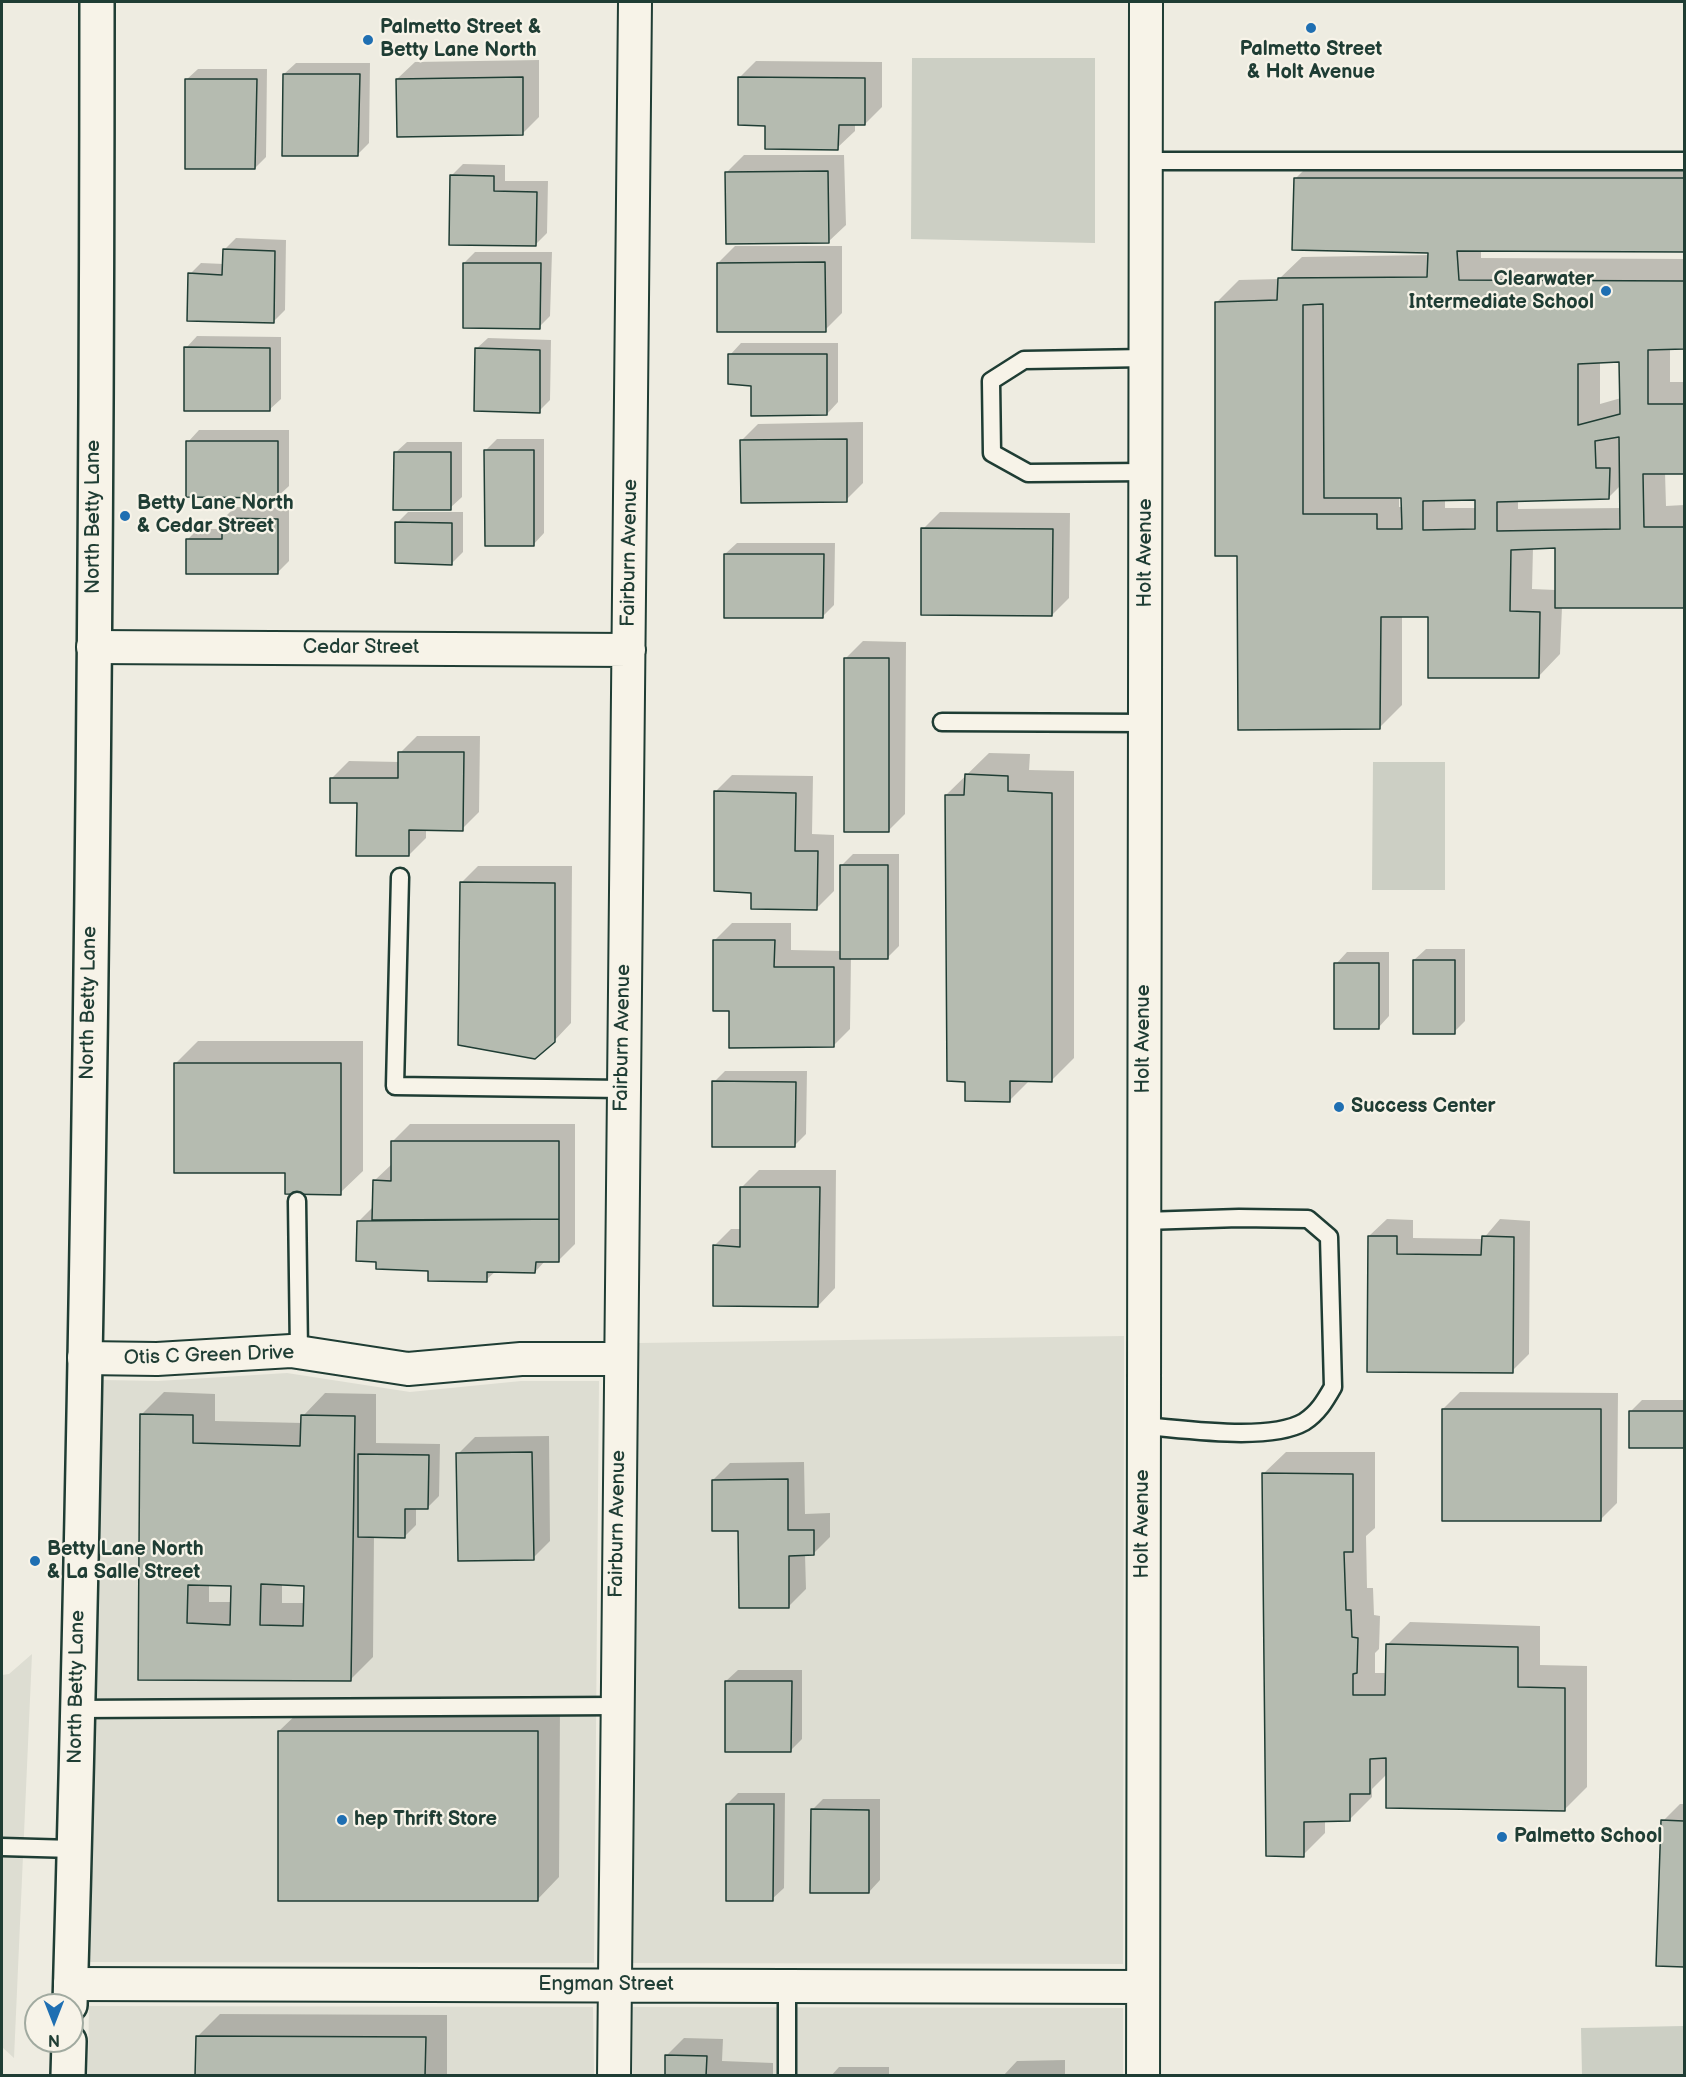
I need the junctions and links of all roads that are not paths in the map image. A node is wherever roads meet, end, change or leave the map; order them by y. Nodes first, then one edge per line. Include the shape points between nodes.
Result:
1 (97, 2) edge
2 (635, 2) edge
3 (1146, 2) edge
4 (1146, 160) junction
5 (1684, 161) edge
6 (1146, 358) junction
7 (1146, 472) junction
8 (93, 646) junction
9 (629, 650) junction
10 (942, 722) dead end
11 (1145, 723) junction
12 (400, 877) dead end
13 (622, 1089) junction
14 (297, 1201) dead end
15 (1144, 1221) junction
16 (299, 1352) junction
17 (84, 1358) junction
18 (619, 1359) junction
19 (1144, 1426) junction
20 (616, 1706) junction
21 (76, 1709) junction
22 (2, 1847) edge
23 (73, 1849) junction
24 (613, 1985) junction
25 (787, 1985) junction
26 (1142, 1987) junction
27 (70, 1993) edge
28 (84, 1995) edge
29 (614, 2076) edge
30 (787, 2076) edge
31 (1143, 2076) edge

1 - 8 street, North Betty Lane
2 - 9 street, Fairburn Avenue
3 - 4 street, Holt Avenue
4 - 5 lane
4 - 6 street, Holt Avenue
6 - 7 street, Holt Avenue
6 - 7 lane via 1024,360 991,381 992,453 1028,473
7 - 11 street, Holt Avenue
8 - 9 street, Cedar Street
8 - 17 street, North Betty Lane
9 - 13 street, Fairburn Avenue
10 - 11 lane
11 - 15 street, Holt Avenue
12 - 13 lane via 395,1086
13 - 18 street, Fairburn Avenue
14 - 16 lane
15 - 19 street, Holt Avenue
15 - 19 lane via 1308,1220 1329,1237 1333,1387 1322,1407 1303,1422 1278,1431
16 - 17 street, Otis C Green Drive via 157,1359
16 - 18 street, Otis C Green Drive via 408,1370 521,1359
17 - 21 street, North Betty Lane
18 - 20 street, Fairburn Avenue
19 - 26 street, Holt Avenue
20 - 21 lane
20 - 24 street, Fairburn Avenue
21 - 23 street, North Betty Lane
22 - 23 lane
23 - 27 street, North Betty Lane
24 - 25 street, Engman Street
24 - 28 street, Engman Street
24 - 29 street, Fairburn Avenue
25 - 26 street, Engman Street
25 - 30 lane
26 - 31 street, Holt Avenue

